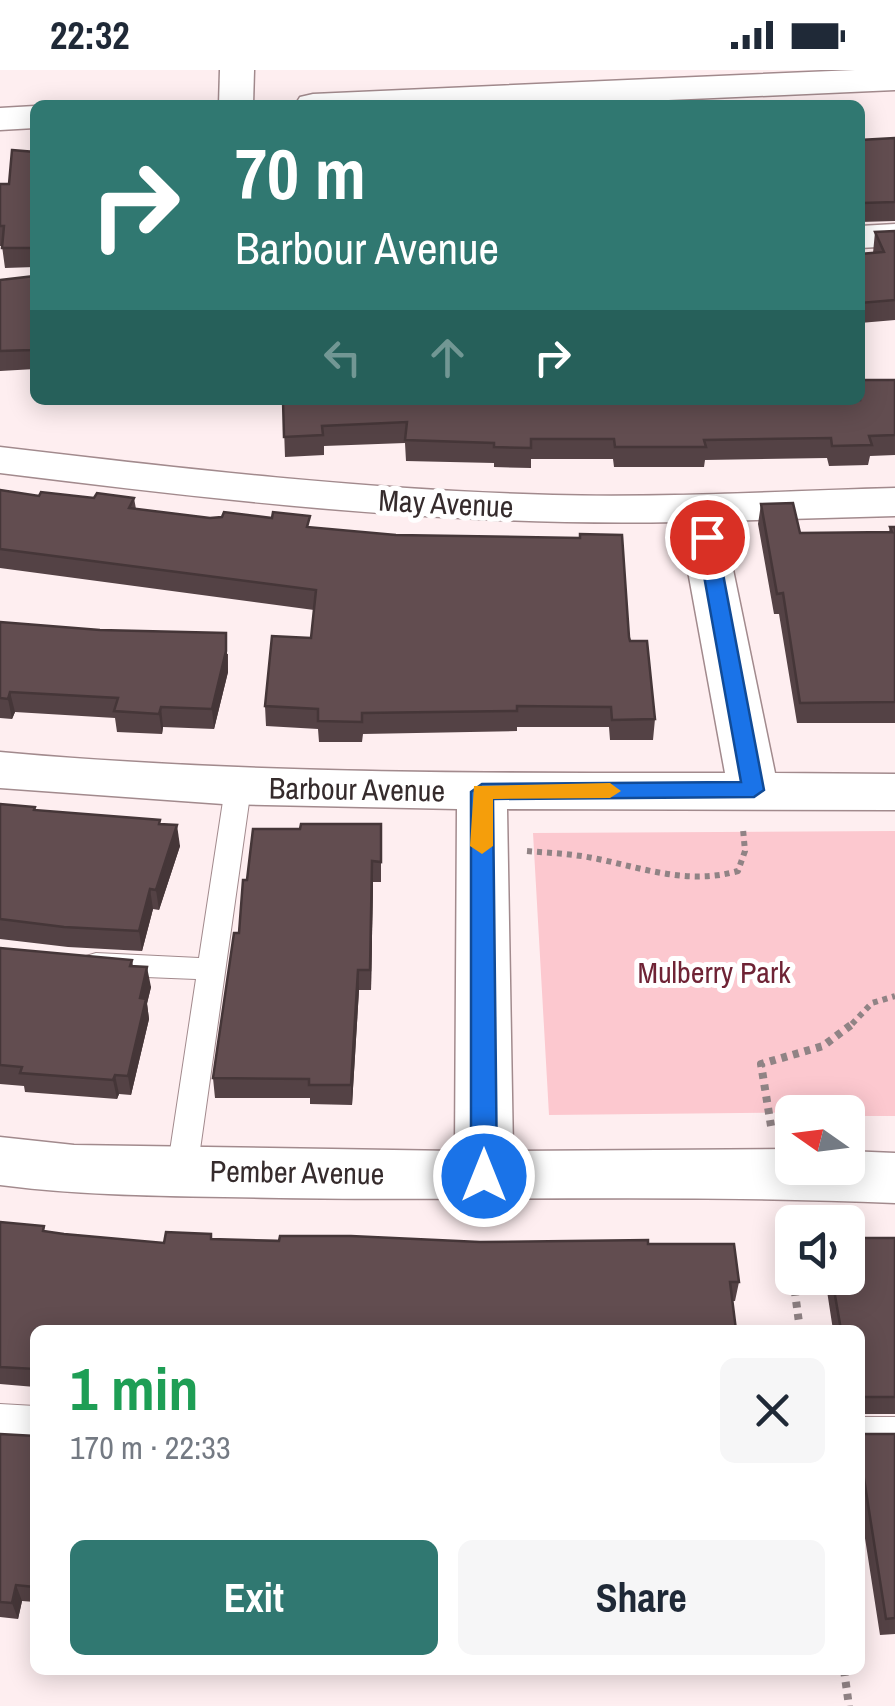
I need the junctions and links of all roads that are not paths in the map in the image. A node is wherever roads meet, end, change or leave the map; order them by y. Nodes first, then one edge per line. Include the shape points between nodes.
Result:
1 (237, 70) edge
2 (895, 79) edge
3 (236, 100) edge
4 (425, 100) edge
5 (895, 107) edge
6 (865, 108) edge
7 (30, 117) edge
8 (0, 119) edge
9 (30, 148) edge
10 (0, 150) edge
11 (895, 235) edge
12 (865, 237) edge
13 (0, 460) edge
14 (895, 502) edge
15 (698, 506) junction
16 (0, 770) edge
17 (238, 788) junction
18 (745, 790) junction
19 (482, 792) junction
20 (895, 792) edge
21 (68, 962) edge
22 (212, 969) junction
23 (0, 1160) edge
24 (182, 1171) junction
25 (484, 1176) junction
26 (895, 1178) edge
27 (0, 1419) edge
28 (30, 1422) edge
29 (865, 1433) edge
30 (895, 1433) edge

1 - 3 street
2 - 4 street
5 - 6 street
7 - 8 street
9 - 10 street
11 - 12 street
13 - 15 street, May Avenue via 381,501 558,509
14 - 15 street, May Avenue
15 - 18 street
16 - 17 street, Barbour Avenue
17 - 19 street, Barbour Avenue
17 - 22 lane
18 - 19 street, Barbour Avenue
18 - 20 street, Barbour Avenue
19 - 25 street
21 - 22 lane
22 - 24 lane
23 - 24 street, Pember Avenue via 74,1170
24 - 25 street, Pember Avenue
25 - 26 street, Pember Avenue via 768,1142
27 - 28 lane
29 - 30 lane

